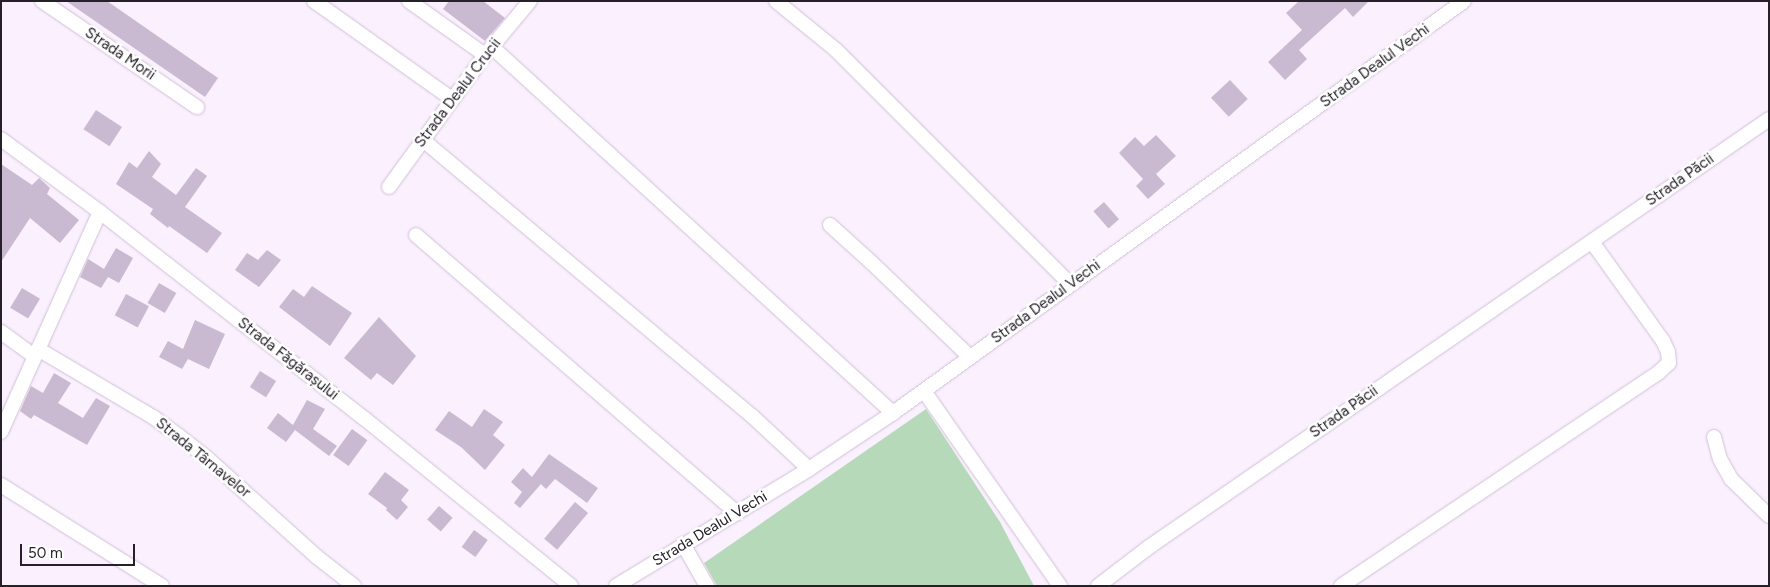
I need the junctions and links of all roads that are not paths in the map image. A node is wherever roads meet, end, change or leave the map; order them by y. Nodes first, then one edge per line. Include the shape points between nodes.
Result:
1 (42, 1) edge
2 (314, 1) edge
3 (409, 1) edge
4 (530, 1) edge
5 (776, 1) edge
6 (1464, 1) edge
7 (488, 51) junction
8 (452, 99) junction
9 (197, 107) dead end
10 (1769, 119) edge
11 (1, 139) edge
12 (423, 140) junction
13 (389, 187) dead end
14 (100, 212) junction
15 (830, 225) dead end
16 (416, 235) dead end
17 (1592, 242) junction
18 (1070, 284) junction
19 (1, 332) edge
20 (36, 352) junction
21 (970, 358) junction
22 (924, 391) junction
23 (893, 413) junction
24 (1, 432) edge
25 (1714, 437) dead end
26 (809, 469) junction
27 (1, 484) edge
28 (737, 512) junction
29 (1769, 516) edge
30 (683, 544) junction
31 (162, 586) edge
32 (354, 586) edge
33 (571, 586) edge
34 (616, 586) edge
35 (708, 586) edge
36 (1060, 586) edge
37 (1098, 586) edge
38 (1341, 586) edge

1 - 9 street, Strada Morii
2 - 8 street
3 - 7 street
4 - 7 street, Strada Dealul Crucii
5 - 18 street via 836,50
6 - 18 street, Strada Dealul Vechi
7 - 8 street, Strada Dealul Crucii
7 - 23 street
8 - 12 street, Strada Dealul Crucii
10 - 17 street, Strada Păcii
11 - 14 street, Strada Făgărașului
12 - 13 street, Strada Dealul Crucii
12 - 26 street via 752,416
14 - 20 street
14 - 33 street, Strada Făgărașului via 365,419
15 - 21 street
16 - 28 street
17 - 37 street, Strada Păcii via 1418,360
17 - 38 street via 1663,342 1669,363
18 - 21 street, Strada Dealul Vechi
19 - 20 street, Strada Târnavelor
20 - 24 street
20 - 32 street, Strada Târnavelor via 153,417 179,436
21 - 22 street, Strada Dealul Vechi
22 - 23 street, Strada Dealul Vechi
22 - 36 street
23 - 26 street, Strada Dealul Vechi
25 - 29 street via 1720,459 1731,479
26 - 28 street, Strada Dealul Vechi
27 - 31 street
28 - 30 street, Strada Dealul Vechi
30 - 34 street, Strada Dealul Vechi
30 - 35 street

